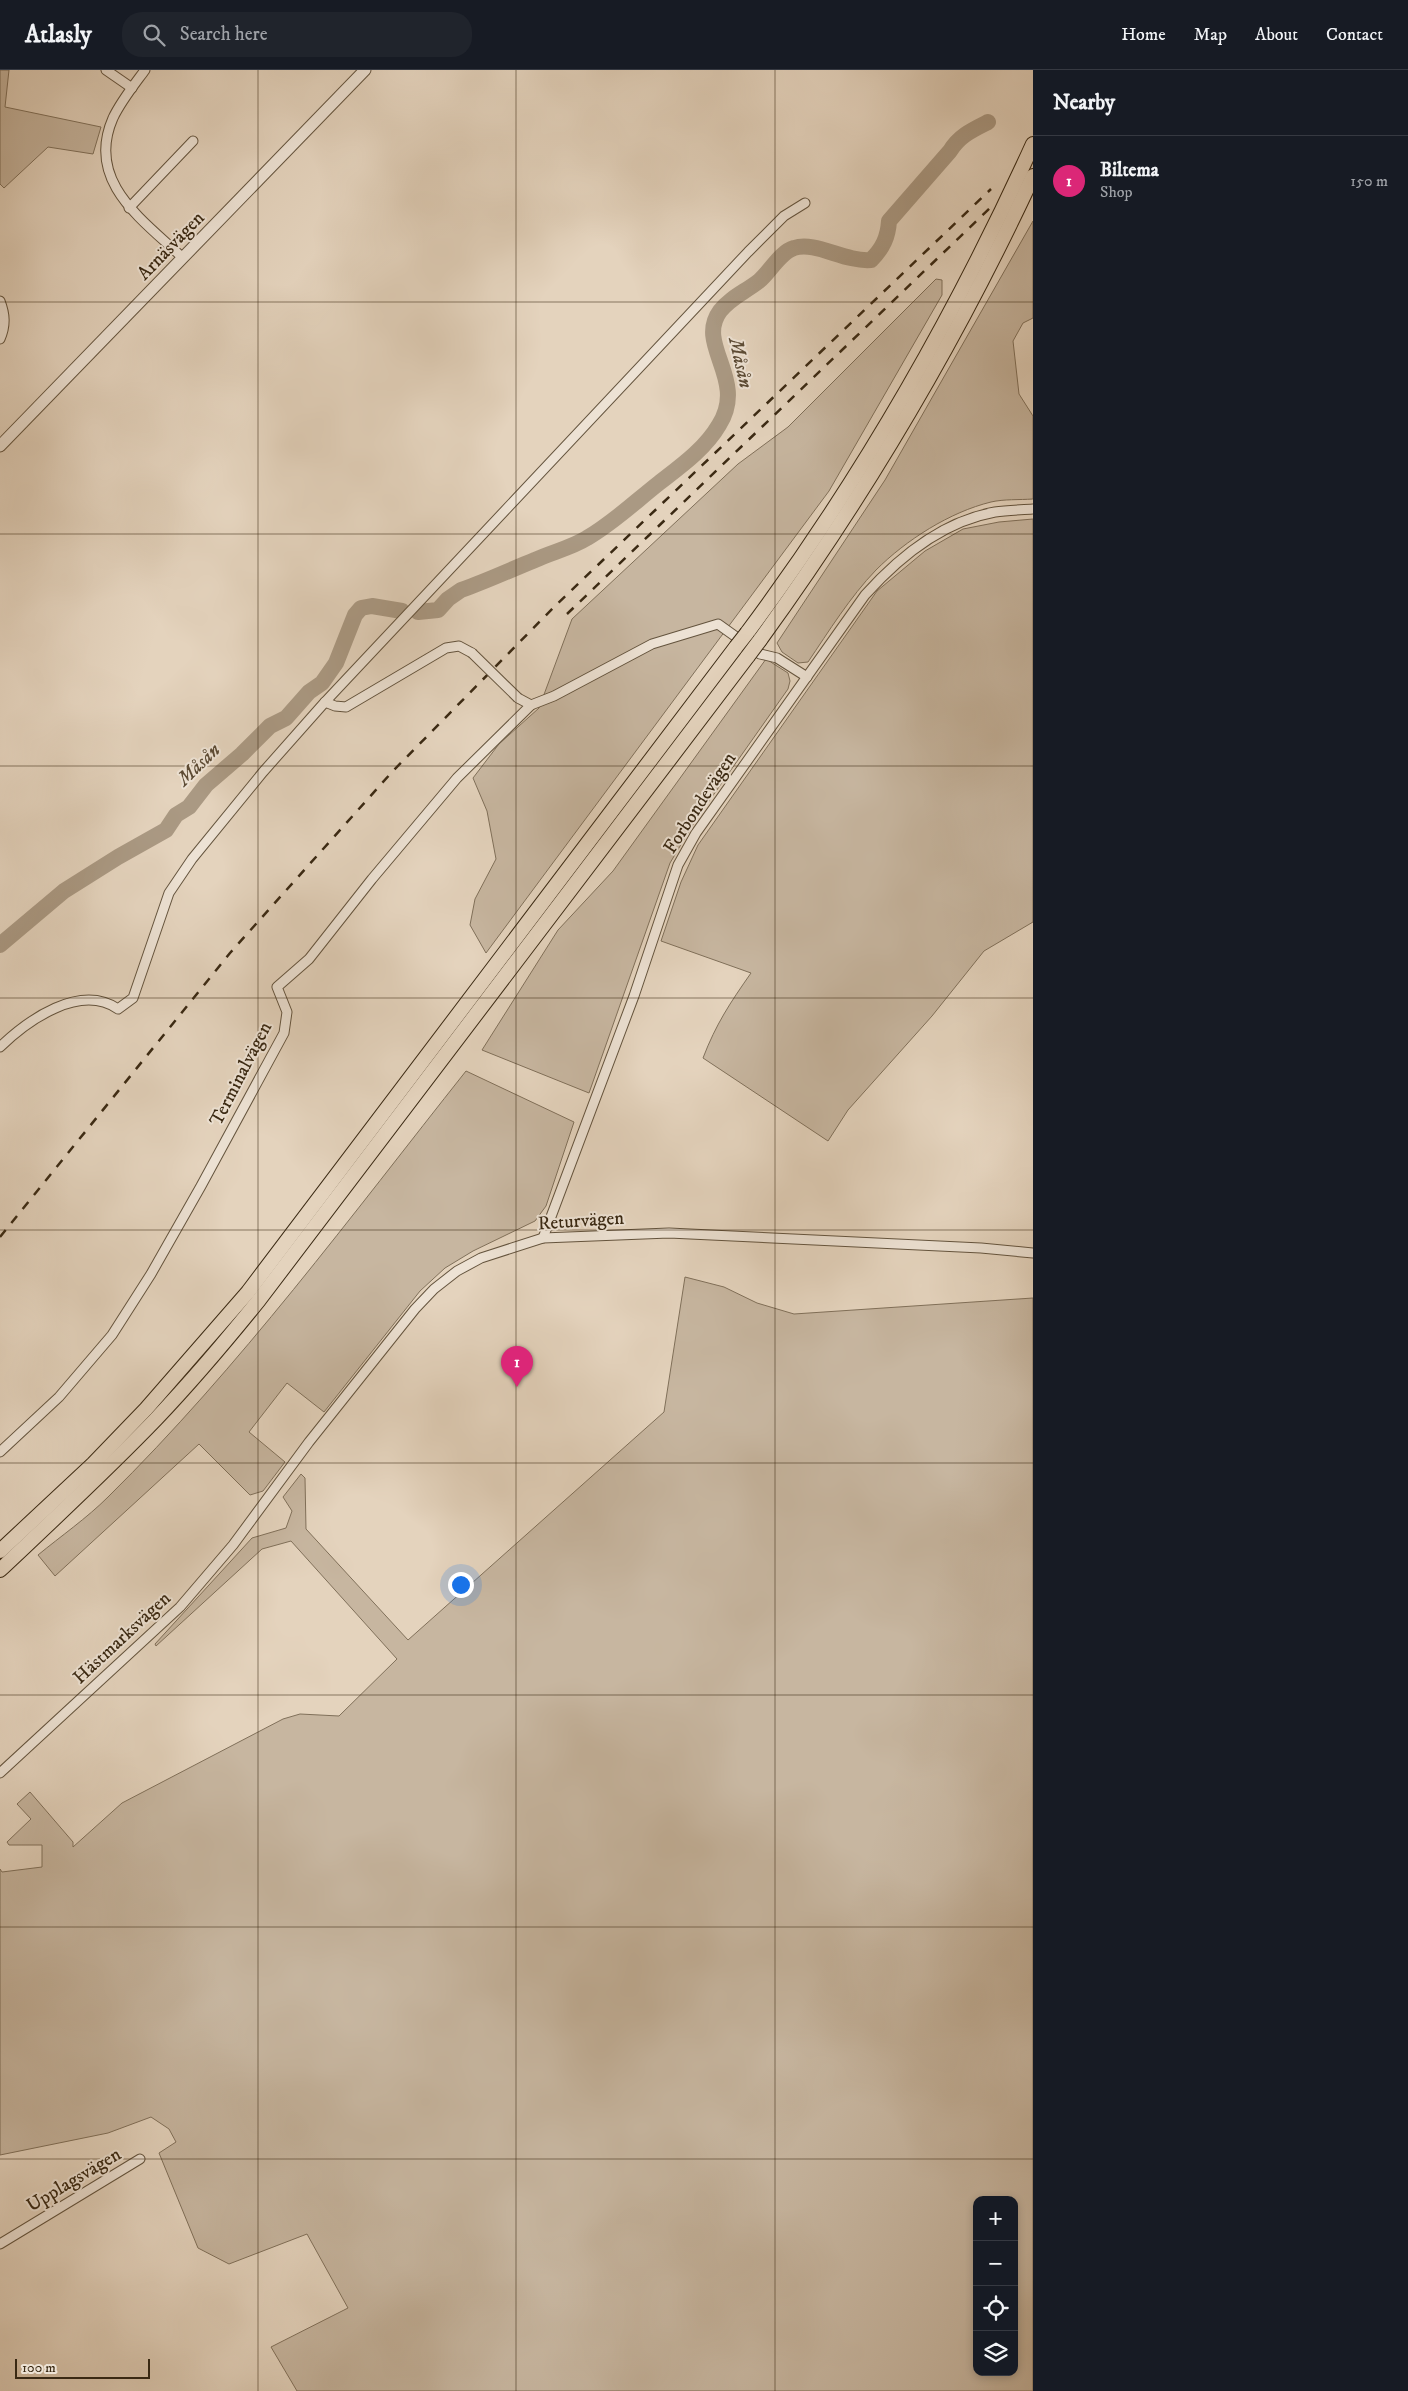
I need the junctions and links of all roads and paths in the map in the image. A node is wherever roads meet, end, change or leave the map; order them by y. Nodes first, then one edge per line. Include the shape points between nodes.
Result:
1 (106, 70) edge
2 (145, 70) edge
3 (365, 70) edge
4 (132, 88) junction
5 (193, 141) dead end
6 (1033, 144) edge
7 (1033, 176) edge
8 (805, 203) dead end
9 (129, 208) junction
10 (183, 258) junction
11 (0, 301) edge
12 (0, 339) edge
13 (0, 446) edge
14 (1033, 509) edge
15 (807, 677) junction
16 (325, 702) junction
17 (531, 705) junction
18 (0, 1047) edge
19 (543, 1238) junction
20 (1033, 1253) edge
21 (0, 1452) edge
22 (254, 1517) joint
23 (0, 1551) edge
24 (0, 1570) edge
25 (0, 1773) edge
26 (140, 2159) dead end
27 (0, 2244) edge

1 - 4 street
2 - 4 street
3 - 10 street, Arnäsvägen
4 - 9 street via 113,119 106,150 111,180
5 - 9 street
6 - 23 highway, bridge via 1002,213 896,411 816,537 736,648 248,1292 146,1409
7 - 24 highway, bridge via 956,332 907,419 828,545 760,640 259,1300 157,1418
8 - 16 street via 784,216 748,252
9 - 10 street
10 - 13 street, Arnäsvägen
11 - 12 street via 5,324
14 - 15 street, Forbondevägen via 976,516 915,548 865,595
15 - 17 street via 777,658 760,654 718,624 652,644
15 - 19 street, Forbondevägen via 696,833 678,866 634,996
16 - 17 street, bridge via 346,707 446,648 459,646 472,652 518,698
16 - 18 street via 263,772 169,892 133,998 118,1009 98,1000 61,1006 43,1013
17 - 21 street, Terminalvägen via 457,778 309,959 277,987 287,1012 284,1033 151,1274 112,1335 59,1397
19 - 20 street, Returvägen via 678,1233
19 - 22 street, Returvägen via 481,1258 434,1289 309,1442
22 - 25 street, Hästmarksvägen via 180,1607
26 - 27 street, Upplagsvägen

